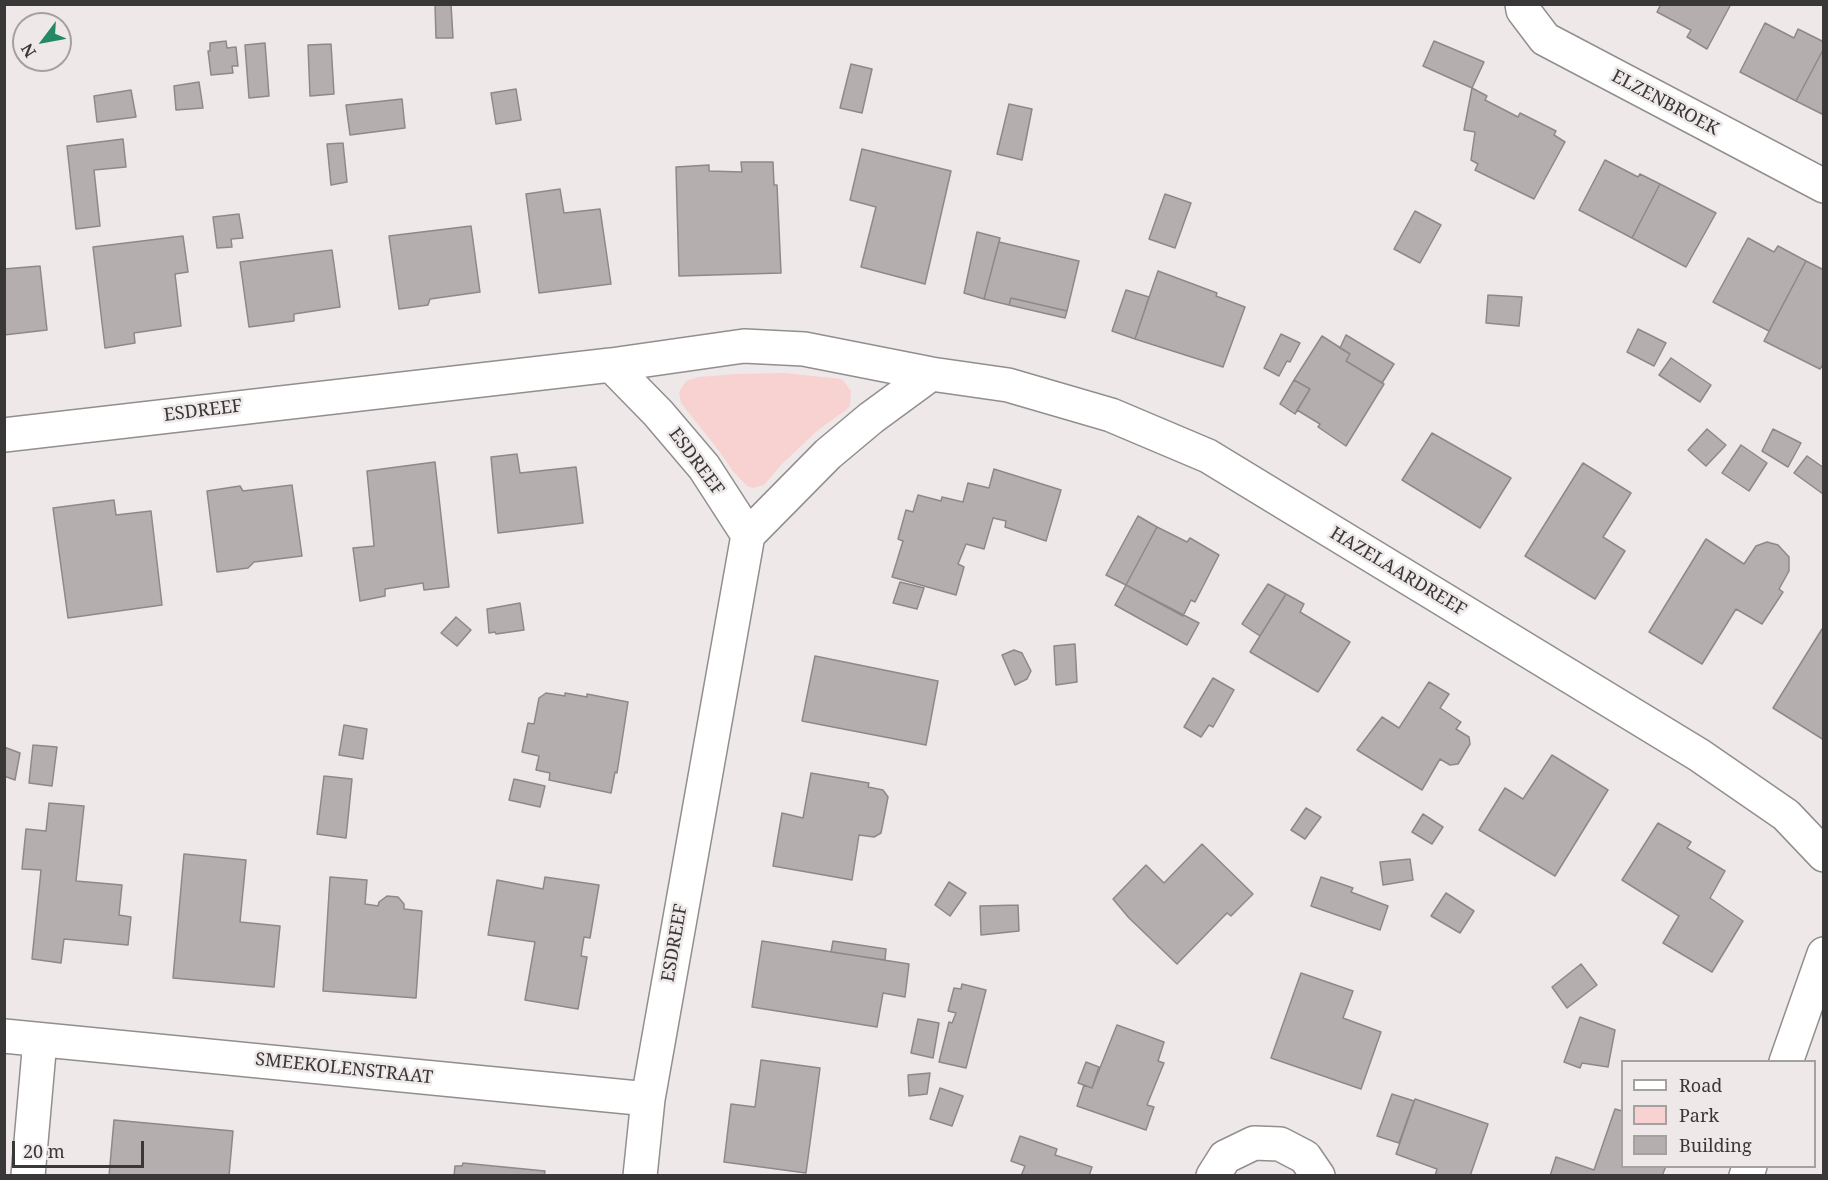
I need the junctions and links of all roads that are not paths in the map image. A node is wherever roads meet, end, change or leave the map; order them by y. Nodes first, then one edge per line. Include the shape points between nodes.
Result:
1 (1522, 4) edge
2 (1824, 186) edge
3 (611, 365) junction
4 (931, 374) junction
5 (4, 435) edge
6 (748, 536) junction
7 (1824, 855) edge
8 (1824, 954) edge
9 (4, 1036) edge
10 (40, 1040) junction
11 (1787, 1060) edge
12 (648, 1099) junction
13 (28, 1176) edge
14 (640, 1176) edge
15 (1213, 1176) edge
16 (1318, 1176) edge

1 - 2 street, ELZENBROEK via 1522,10 1545,39
3 - 4 street, HAZELAARDREEF via 744,346 804,349
3 - 5 street, ESDREEF
3 - 6 street, ESDREEF via 704,467
4 - 6 street via 828,454
4 - 7 street, HAZELAARDREEF via 1008,385 1110,415 1208,456 1699,755 1786,815
6 - 12 street, ESDREEF
8 - 11 street
9 - 10 street, SMEEKOLENSTRAAT
10 - 12 street, SMEEKOLENSTRAAT
10 - 13 street
12 - 14 street, ESDREEF
15 - 16 street via 1225,1157 1254,1143 1280,1144 1305,1156

